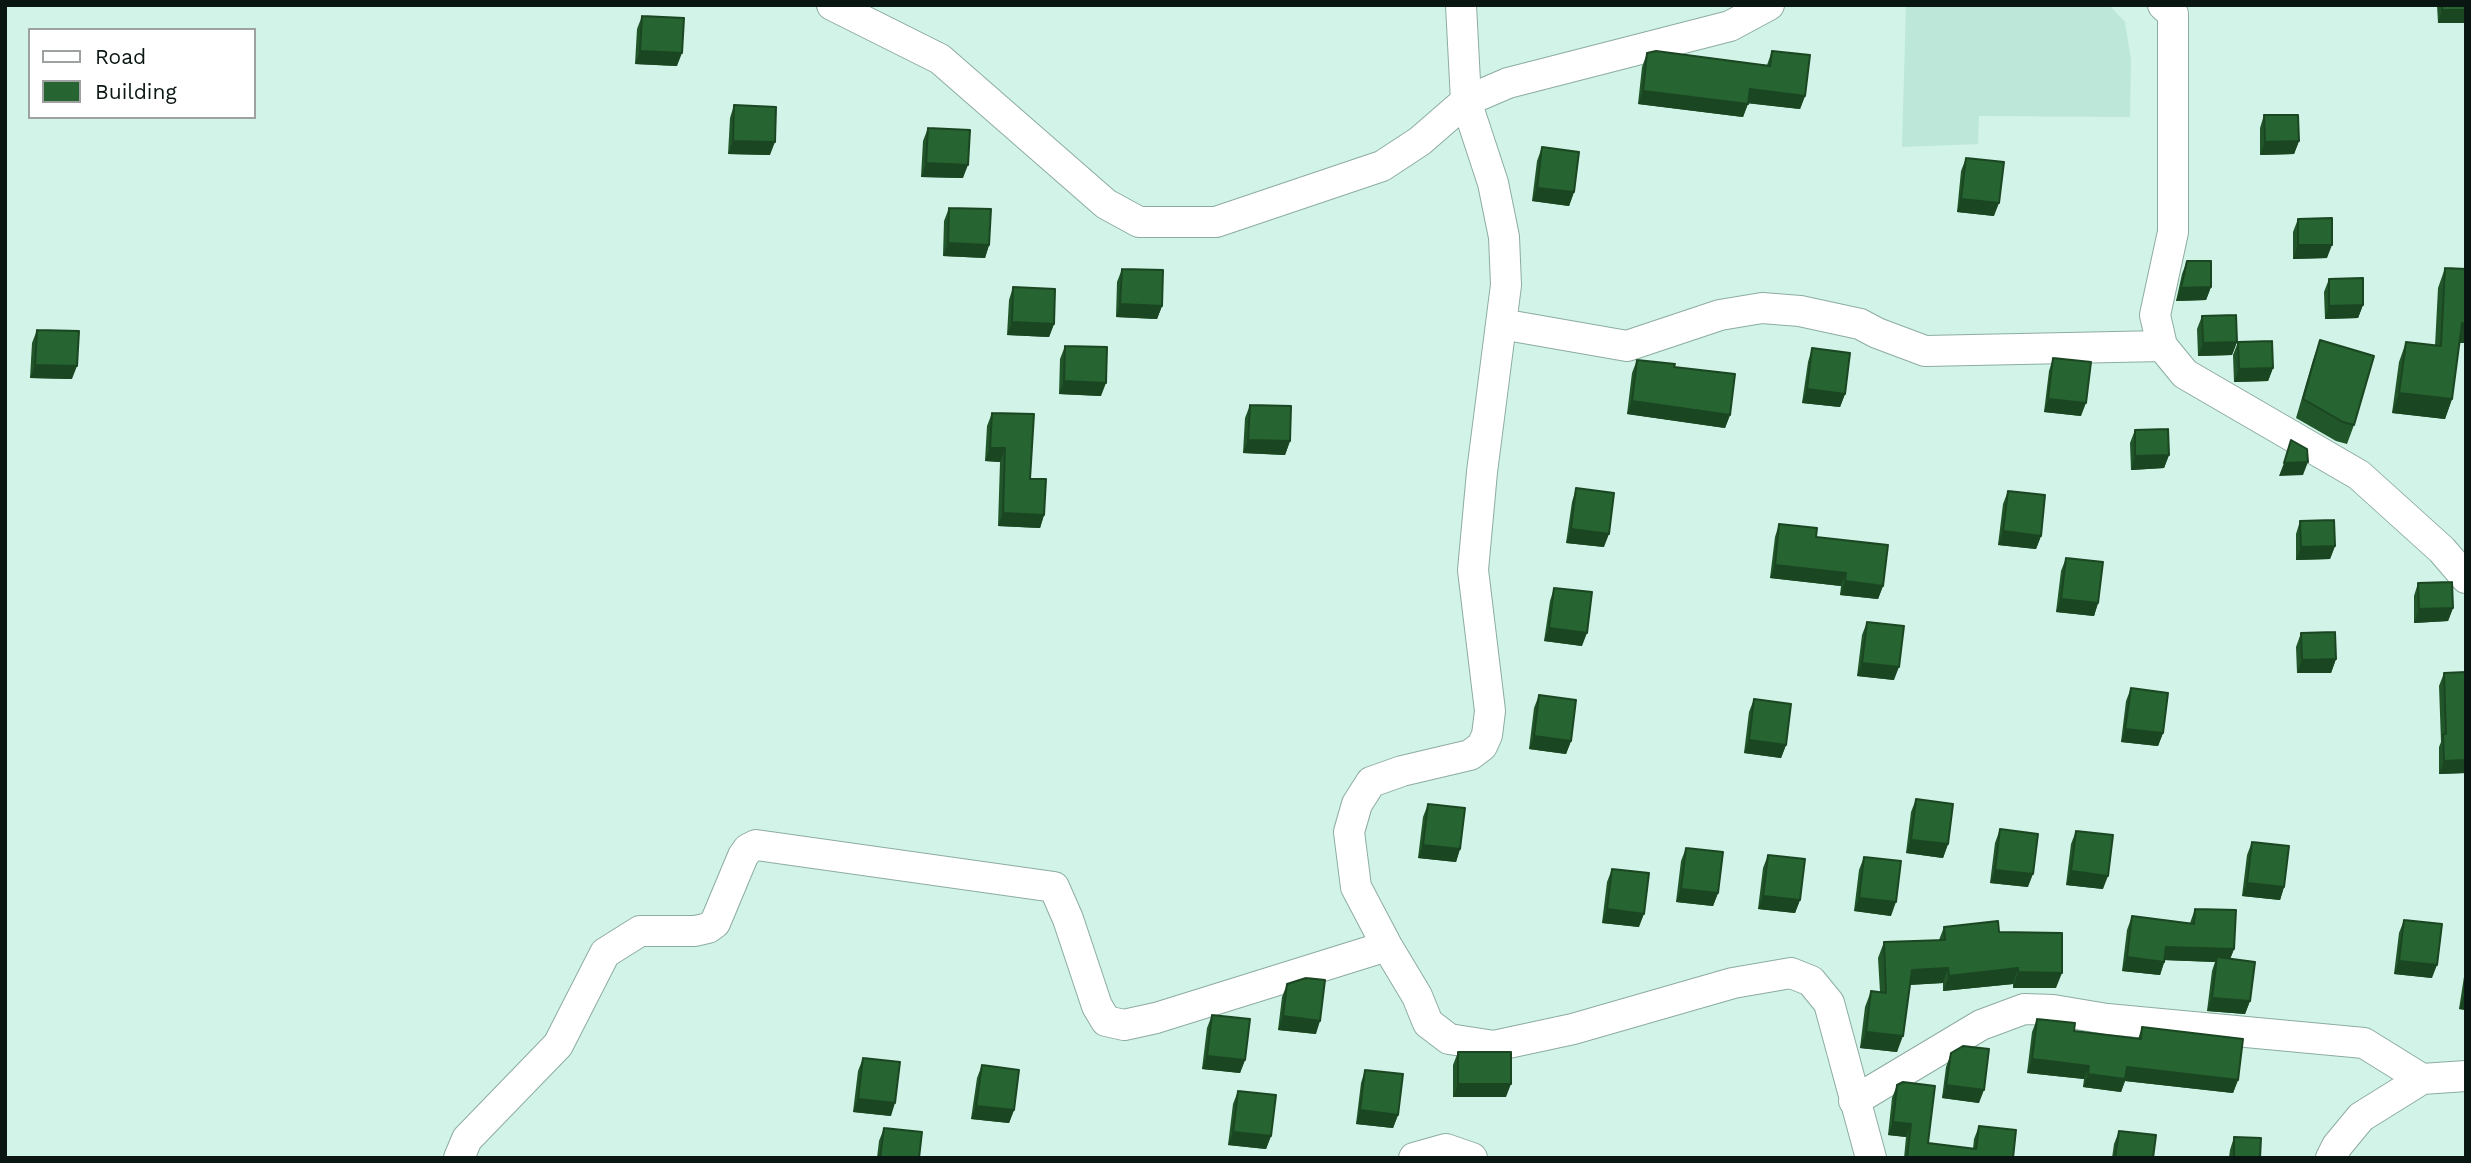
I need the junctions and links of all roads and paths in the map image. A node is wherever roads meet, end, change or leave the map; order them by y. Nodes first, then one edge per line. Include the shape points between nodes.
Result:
1 (832, 5) edge
2 (1461, 5) edge
3 (1769, 5) edge
4 (2170, 8) edge
5 (1466, 101) junction
6 (1501, 324) junction
7 (2162, 346) junction
8 (2465, 577) edge
9 (1387, 946) junction
10 (2466, 1076) edge
11 (2422, 1079) junction
12 (1854, 1101) junction
13 (459, 1158) edge
14 (1414, 1158) edge
15 (1472, 1158) edge
16 (1871, 1158) edge
17 (2331, 1158) edge

1 - 5 street via 940,60 1106,204 1139,222 1216,222 1382,166
2 - 5 street
3 - 5 street via 1730,26 1508,83
4 - 7 street via 2173,232 2155,315
5 - 6 street via 1493,183 1504,237 1506,285
6 - 7 street via 1627,346 1720,315 1762,308 1860,324 1925,351
6 - 9 street via 1473,570 1490,711 1486,735 1482,746 1470,755 1371,782 1357,804 1349,832 1356,887
7 - 8 street via 2185,374 2359,475 2442,550
9 - 12 street via 1428,1023 1449,1039 1494,1046 1791,972 1811,981 1829,1003
9 - 13 street via 1124,1025 1105,1021 1097,1006 1054,887 756,845 743,856 715,923 695,931 640,931 605,953 558,1045 467,1139
10 - 11 street
11 - 12 street via 2364,1044 2024,1009 1981,1025
11 - 17 street via 2361,1117
12 - 16 street
14 - 15 street via 1446,1149

